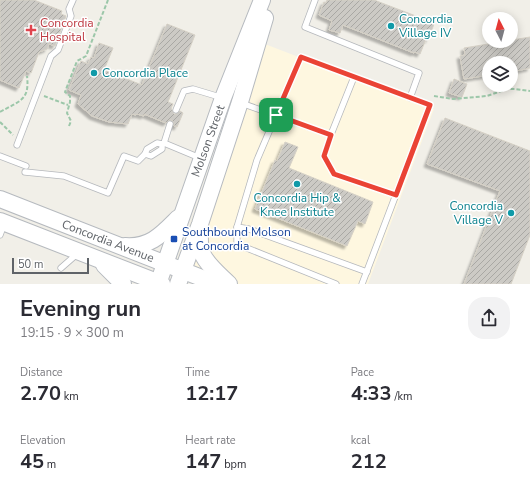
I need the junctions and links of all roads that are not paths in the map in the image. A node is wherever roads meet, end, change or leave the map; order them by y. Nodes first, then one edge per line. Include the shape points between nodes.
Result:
1 (73, 0) edge
2 (262, 0) edge
3 (270, 0) edge
4 (315, 0) edge
5 (354, 77) junction
6 (410, 98) junction
7 (232, 100) junction
8 (176, 110) dead end
9 (276, 115) junction
10 (170, 124) dead end
11 (331, 135) junction
12 (18, 142) road end
13 (163, 143) junction
14 (0, 156) edge
15 (202, 158) junction
16 (396, 195) junction
17 (0, 199) edge
18 (181, 216) junction
19 (200, 224) junction
20 (2, 226) edge
21 (237, 227) junction
22 (117, 245) junction
23 (79, 252) junction
24 (99, 259) junction
25 (165, 263) junction
26 (61, 268) dead end
27 (367, 272) junction
28 (181, 278) edge
29 (124, 284) edge
30 (159, 284) edge
31 (217, 284) edge
32 (229, 284) edge
33 (336, 284) edge
34 (362, 284) edge

1 - 12 lane via 69,9 71,16 58,50 51,56
2 - 7 street, Molson Street
3 - 7 street, Molson Street
4 - 6 lane via 305,27 419,73
5 - 6 lane
5 - 9 lane via 301,57
5 - 11 lane
6 - 16 lane via 430,105
7 - 8 lane via 193,89 184,91
7 - 9 lane
7 - 15 street, Molson Street
7 - 19 street, Molson Street
9 - 11 lane
9 - 21 lane via 257,160
10 - 13 lane
11 - 16 lane via 324,156 334,174
13 - 14 lane via 147,149 138,161 124,156 108,193 64,176 25,169
13 - 15 lane
15 - 18 street, Molson Street
16 - 27 lane
17 - 22 street, Concordia Avenue
18 - 22 street via 149,243 137,247
18 - 25 street, Molson Street
19 - 28 street, Molson Street
19 - 32 street via 202,252
20 - 23 street, Concordia Avenue
21 - 27 lane via 249,229
21 - 33 lane via 237,244
22 - 25 street, Concordia Avenue
23 - 24 street, Concordia Avenue
23 - 26 lane
24 - 29 street
24 - 30 street, Concordia Avenue
25 - 28 street, Concordia Avenue
25 - 30 street, Molson Street
27 - 34 lane
28 - 31 street, Concordia Avenue

